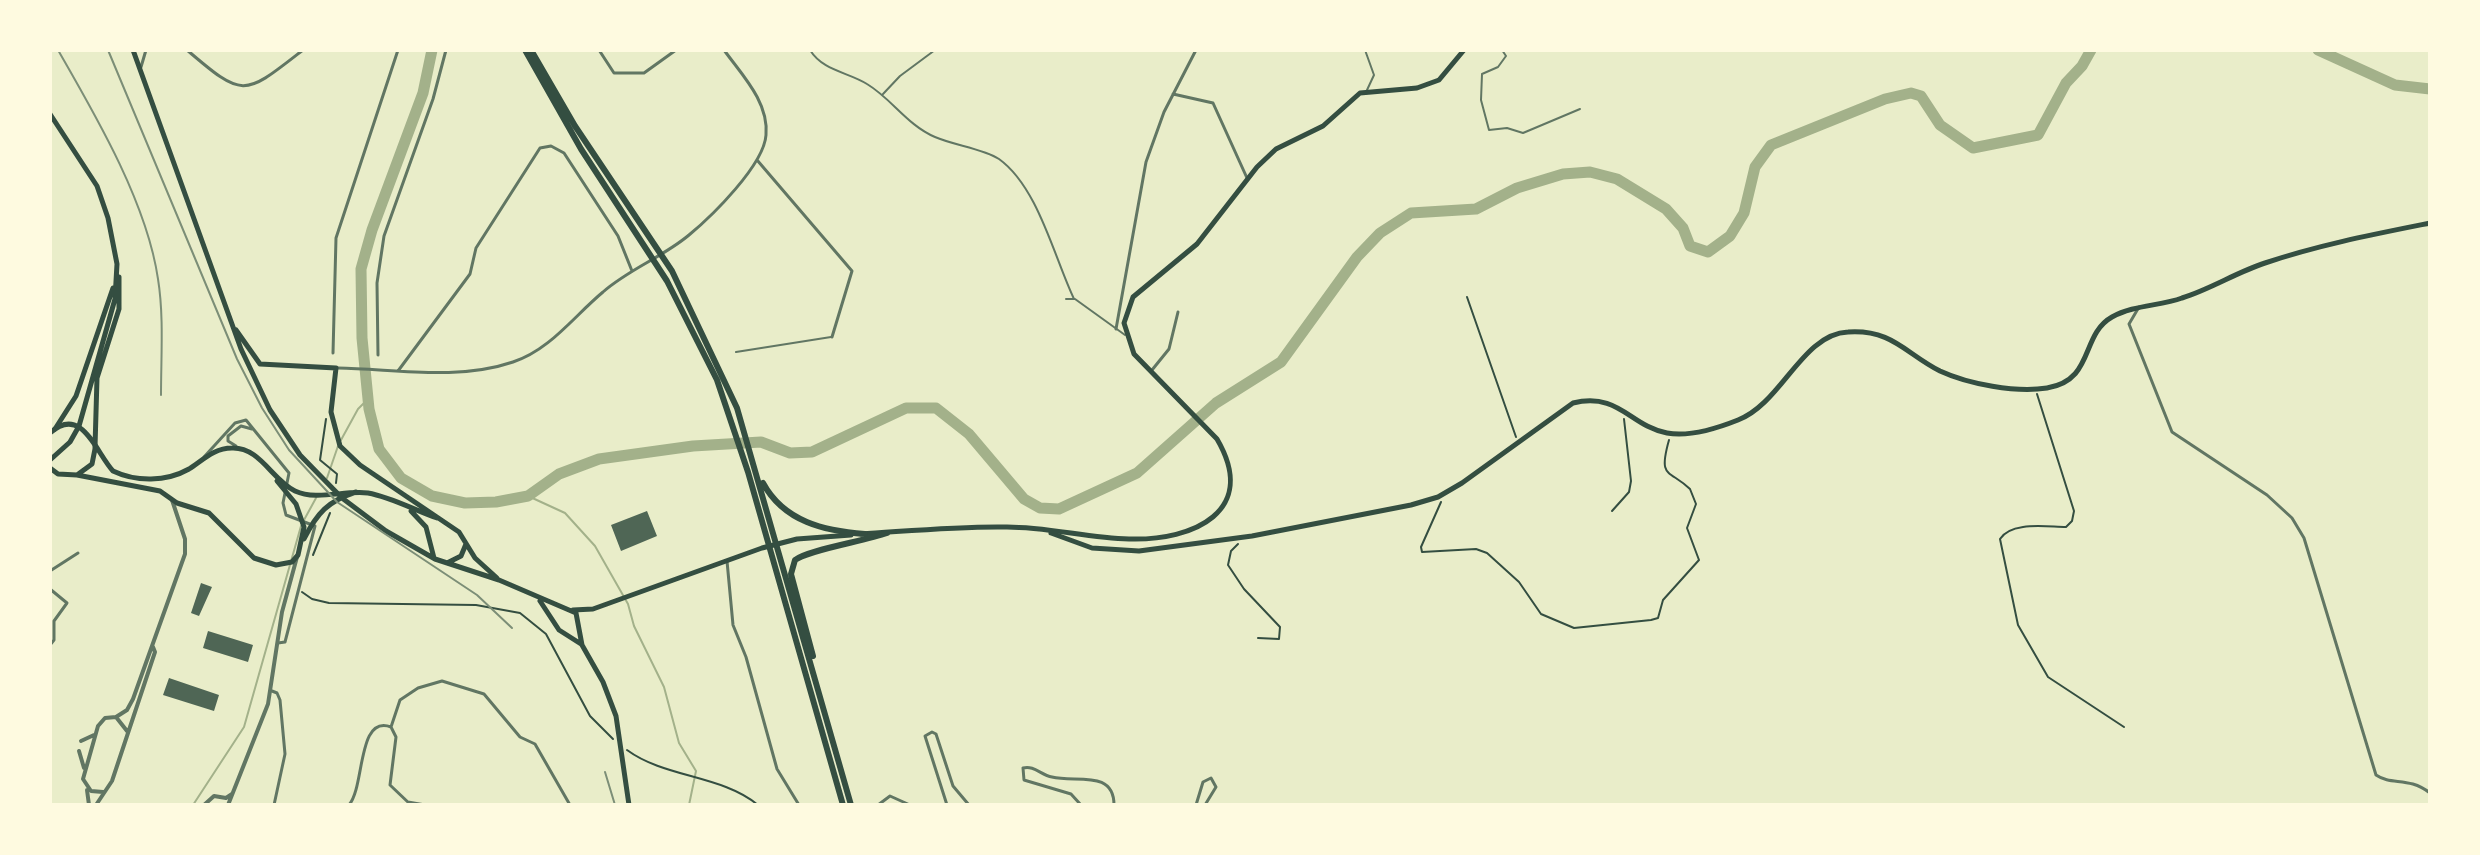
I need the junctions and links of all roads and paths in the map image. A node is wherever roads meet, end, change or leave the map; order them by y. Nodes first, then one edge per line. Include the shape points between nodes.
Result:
1 (133, 50) edge
2 (146, 50) edge
3 (187, 50) edge
4 (303, 50) edge
5 (398, 50) edge
6 (446, 50) edge
7 (525, 50) edge
8 (531, 50) edge
9 (599, 50) edge
10 (676, 50) edge
11 (724, 50) edge
12 (810, 50) edge
13 (935, 50) edge
14 (1196, 50) edge
15 (1365, 50) edge
16 (1464, 50) edge
17 (1502, 50) edge
18 (140, 71) junction
19 (1367, 91) junction
20 (1173, 94) junction
21 (883, 95) junction
22 (1580, 109) dead end
23 (52, 118) edge
24 (757, 160) junction
25 (1247, 178) junction
26 (625, 208) junction
27 (2430, 223) edge
28 (117, 264) junction
29 (632, 271) junction
30 (116, 276) junction
31 (1467, 297) dead end
32 (1066, 299) dead end
33 (1074, 299) junction
34 (2139, 307) junction
35 (1178, 312) dead end
36 (233, 327) junction
37 (1116, 329) junction
38 (1126, 335) junction
39 (832, 337) joint
40 (736, 352) dead end
41 (333, 353) dead end
42 (378, 355) dead end
43 (260, 364) junction
44 (336, 368) junction
45 (398, 371) junction
46 (1149, 373) junction
47 (255, 381) junction
48 (2035, 389) junction
49 (1628, 411) junction
50 (252, 429) junction
51 (53, 431) edge
52 (1670, 433) junction
53 (1519, 442) junction
54 (95, 448) junction
55 (239, 448) junction
56 (204, 457) junction
57 (50, 460) edge
58 (50, 468) edge
59 (752, 472) junction
60 (58, 474) junction
61 (272, 474) junction
62 (50, 475) edge
63 (77, 475) junction
64 (357, 492) junction
65 (1444, 493) junction
66 (172, 500) junction
67 (407, 508) junction
68 (1612, 511) dead end
69 (437, 518) junction
70 (887, 533) junction
71 (1051, 533) junction
72 (865, 534) junction
73 (1244, 537) junction
74 (302, 542) junction
75 (466, 544) junction
76 (78, 553) dead end
77 (298, 555) junction
78 (435, 559) junction
79 (727, 561) junction
80 (446, 563) junction
81 (50, 571) edge
82 (499, 580) junction
83 (50, 589) edge
84 (312, 599) dead end
85 (540, 600) junction
86 (565, 609) junction
87 (593, 609) junction
88 (573, 610) junction
89 (555, 621) junction
90 (578, 624) junction
91 (565, 633) junction
92 (1258, 638) dead end
93 (278, 643) junction
94 (50, 645) edge
95 (582, 645) junction
96 (153, 647) junction
97 (816, 679) junction
98 (271, 691) junction
99 (116, 717) junction
100 (391, 727) junction
101 (2124, 727) dead end
102 (127, 733) junction
103 (96, 734) junction
104 (81, 741) dead end
105 (79, 751) dead end
106 (85, 769) junction
107 (87, 788) junction
108 (106, 790) junction
109 (234, 792) junction
110 (2430, 793) edge
111 (224, 798) junction
112 (409, 804) edge
113 (89, 805) edge
114 (96, 805) edge
115 (204, 805) edge
116 (228, 805) edge
117 (274, 805) edge
118 (349, 805) edge
119 (425, 805) edge
120 (570, 805) edge
121 (629, 805) edge
122 (758, 805) edge
123 (799, 805) edge
124 (843, 805) edge
125 (851, 805) edge
126 (878, 805) edge
127 (910, 805) edge
128 (947, 805) edge
129 (969, 805) edge
130 (1081, 805) edge
131 (1114, 805) edge
132 (1196, 805) edge
133 (1205, 805) edge

1 - 18 main road
2 - 18 street
3 - 4 street via 212,74 238,87 259,83
5 - 41 street via 336,238
6 - 42 street via 384,236 377,283
7 - 26 highway
8 - 26 highway
9 - 10 street via 614,73 638,75
11 - 24 street via 763,112 766,137
12 - 21 lane via 827,67 866,82
13 - 21 lane
14 - 20 street
15 - 19 lane via 1374,75
16 - 19 main road via 1448,73 1428,85
17 - 22 lane via 1506,56 1498,67 1482,74 1481,100 1489,130 1523,133
18 - 36 main road
19 - 25 main road via 1323,126 1276,149
20 - 25 street via 1213,103
20 - 37 street via 1146,162
21 - 33 lane via 930,135 999,159 1040,213
23 - 28 main road via 97,186
24 - 29 street via 689,235
24 - 39 street via 852,271
25 - 38 main road via 1197,244 1133,297 1125,312
26 - 59 highway via 692,325
26 - 59 highway via 672,271 737,408
27 - 34 main road via 2292,255 2184,298
28 - 30 main road
28 - 54 main road via 119,309 97,378
29 - 45 street via 552,340 516,362 472,370
29 - 45 street via 618,236 564,153 551,146 540,148 476,248 470,274
30 - 51 main road via 76,396
30 - 57 main road via 113,308 75,433
31 - 53 path
32 - 33 lane
33 - 37 lane
34 - 48 main road via 2102,324 2071,379
34 - 110 street via 2129,324 2172,432 2267,495 2304,538 2376,775 2417,783
35 - 46 street via 1166,355
36 - 43 main road
36 - 47 main road
37 - 38 lane
38 - 46 main road
39 - 40 lane
43 - 44 main road
43 - 47 main road via 254,367
44 - 45 street
44 - 69 main road via 331,412 340,446
46 - 71 main road via 1217,439 1229,464 1228,502 1212,518 1143,539
47 - 78 main road via 310,467 386,531
48 - 52 main road via 1955,376 1892,339 1848,332 1818,345 1751,414 1718,427
48 - 101 path via 2074,511 2066,527 2016,528 2000,539 2018,625 2048,677
49 - 52 main road
49 - 53 main road via 1595,400 1573,403
49 - 68 path via 1623,420 1631,481 1629,492
50 - 55 street via 241,426 228,436
50 - 56 street via 246,420 239,421
50 - 93 street via 289,473 283,503 290,518 316,529 285,642
51 - 54 main road via 79,426
52 - 65 path via 1665,463 1672,479 1684,483 1696,504 1687,528 1699,560 1663,600 1658,618 1651,620 1574,628 1541,614 1519,582 1487,553 1422,552
53 - 65 main road
54 - 56 main road via 113,471 138,480 182,472
54 - 63 main road via 92,464
55 - 56 main road
55 - 61 main road via 257,457
58 - 60 main road
59 - 72 highway via 800,520 825,530
59 - 97 highway
59 - 124 highway
60 - 62 main road
60 - 63 main road
61 - 64 main road via 305,494
61 - 74 main road via 300,511
63 - 66 main road via 160,491
64 - 67 main road
64 - 74 main road via 322,509
65 - 73 main road via 1411,505
66 - 77 main road via 209,513 254,558 276,565
66 - 96 street via 186,551
67 - 69 main road
67 - 78 main road via 426,527
69 - 75 main road via 459,532
70 - 71 main road via 1011,527
70 - 72 main road
70 - 97 highway via 811,551 792,566
71 - 73 main road via 1116,552
72 - 79 main road via 797,539
73 - 92 path via 1231,551 1228,565 1280,627 1279,639
74 - 77 main road
75 - 80 main road via 461,556
75 - 82 main road
76 - 81 street
77 - 93 street
78 - 80 main road
79 - 87 main road
79 - 123 street via 733,625 777,769
80 - 82 main road
82 - 85 main road
83 - 94 street via 67,603 54,621
84 - 122 path via 361,605 476,605 507,608 527,617 546,634 590,716 611,737 648,762
85 - 86 main road
85 - 89 main road
86 - 88 main road
86 - 89 main road
87 - 88 main road
87 - 90 main road
88 - 90 main road
89 - 91 main road
90 - 91 main road
90 - 95 main road
91 - 95 main road
93 - 98 street
95 - 121 main road via 616,716
96 - 99 street via 133,699
96 - 102 street
97 - 125 highway
98 - 109 street
98 - 117 street via 280,700 285,754
99 - 102 street
99 - 103 street via 102,720
100 - 112 street via 396,737 390,785
100 - 118 street via 381,724 370,733 359,790
100 - 120 street via 403,696 442,681 484,694 544,755
102 - 108 street
103 - 104 street
103 - 106 street
105 - 106 street
106 - 107 street
107 - 108 street via 95,793
107 - 113 street
108 - 114 street
109 - 111 street
109 - 116 street
111 - 115 street via 214,796
111 - 116 street
112 - 119 street
126 - 127 street via 890,796
128 - 129 street via 927,749 925,736 932,732 953,786
130 - 131 street via 1071,794 1024,780 1023,768 1032,766 1058,779 1100,780
132 - 133 street via 1203,782 1211,778 1216,787

